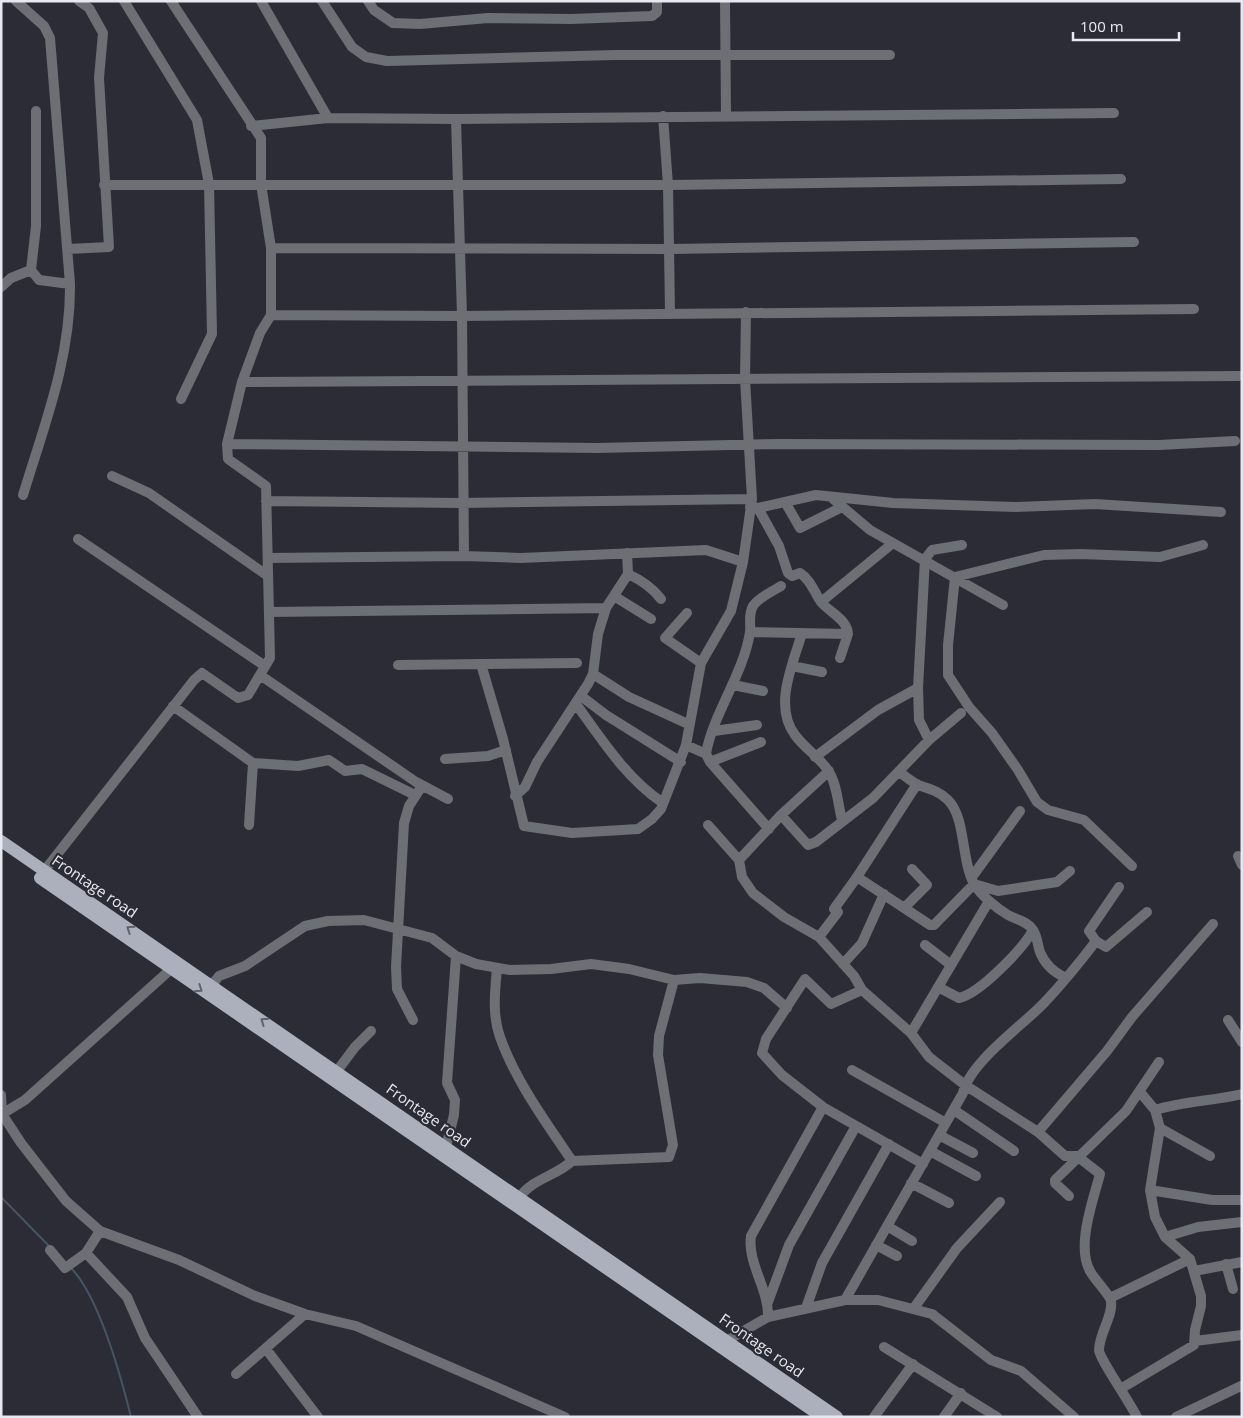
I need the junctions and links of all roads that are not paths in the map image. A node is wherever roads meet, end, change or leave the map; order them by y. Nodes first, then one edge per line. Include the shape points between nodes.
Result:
1 (16, 1) edge
2 (79, 1) edge
3 (124, 1) edge
4 (171, 1) edge
5 (261, 1) edge
6 (322, 1) edge
7 (368, 1) edge
8 (657, 1) edge
9 (725, 1) edge
10 (727, 54) junction
11 (890, 56) dead end
12 (36, 110) dead end
13 (1114, 113) dead end
14 (663, 116) junction
15 (726, 116) junction
16 (328, 118) junction
17 (456, 119) junction
18 (251, 126) junction
19 (1121, 179) dead end
20 (209, 184) junction
21 (262, 184) junction
22 (457, 184) junction
23 (104, 185) junction
24 (668, 185) junction
25 (1134, 242) dead end
26 (271, 248) junction
27 (460, 248) junction
28 (68, 249) junction
29 (670, 249) junction
30 (31, 270) junction
31 (70, 284) junction
32 (1, 287) edge
33 (1194, 309) dead end
34 (670, 312) junction
35 (746, 312) junction
36 (271, 315) junction
37 (462, 316) junction
38 (1239, 376) dead end
39 (745, 379) junction
40 (242, 382) junction
41 (462, 382) junction
42 (181, 399) dead end
43 (1236, 441) dead end
44 (227, 444) junction
45 (747, 444) junction
46 (463, 448) junction
47 (112, 476) dead end
48 (23, 495) dead end
49 (832, 498) junction
50 (266, 501) junction
51 (785, 502) junction
52 (462, 503) junction
53 (753, 505) junction
54 (842, 507) junction
55 (1221, 512) dead end
56 (78, 539) dead end
57 (893, 543) junction
58 (962, 545) dead end
59 (1203, 545) dead end
60 (627, 552) junction
61 (464, 556) junction
62 (268, 558) junction
63 (925, 559) junction
64 (743, 562) junction
65 (628, 574) junction
66 (268, 576) junction
67 (955, 577) junction
68 (781, 586) dead end
69 (614, 596) junction
70 (660, 599) dead end
71 (821, 602) junction
72 (1003, 605) dead end
73 (606, 608) junction
74 (269, 612) junction
75 (687, 613) dead end
76 (651, 619) dead end
77 (750, 632) junction
78 (802, 632) junction
79 (848, 634) junction
80 (840, 658) dead end
81 (577, 663) dead end
82 (701, 663) junction
83 (481, 664) junction
84 (398, 665) dead end
85 (792, 666) junction
86 (262, 671) junction
87 (822, 672) dead end
88 (593, 674) junction
89 (733, 685) junction
90 (918, 688) junction
91 (763, 691) dead end
92 (578, 700) junction
93 (173, 706) junction
94 (961, 714) dead end
95 (688, 724) junction
96 (757, 725) dead end
97 (714, 731) junction
98 (929, 740) junction
99 (761, 742) dead end
100 (686, 745) junction
101 (506, 750) junction
102 (815, 757) junction
103 (708, 758) junction
104 (445, 760) dead end
105 (681, 762) junction
106 (253, 763) junction
107 (829, 771) junction
108 (899, 772) junction
109 (917, 784) junction
110 (422, 786) junction
111 (415, 795) junction
112 (515, 796) junction
113 (448, 799) dead end
114 (663, 803) junction
115 (1020, 811) dead end
116 (781, 815) junction
117 (842, 820) junction
118 (249, 825) dead end
119 (708, 825) dead end
120 (769, 828) junction
121 (1, 841) edge
122 (1, 850) edge
123 (739, 860) junction
124 (1132, 866) dead end
125 (912, 869) dead end
126 (1070, 870) dead end
127 (42, 874) junction
128 (857, 877) junction
129 (973, 880) junction
130 (1119, 887) dead end
131 (884, 894) junction
132 (989, 901) junction
133 (904, 908) junction
134 (1147, 912) dead end
135 (1213, 924) dead end
136 (400, 929) junction
137 (1033, 930) junction
138 (819, 937) junction
139 (1096, 941) junction
140 (925, 945) dead end
141 (456, 956) junction
142 (843, 964) junction
143 (951, 965) junction
144 (496, 968) junction
145 (170, 970) junction
146 (1066, 978) junction
147 (674, 980) junction
148 (212, 985) junction
149 (938, 987) junction
150 (862, 990) junction
151 (787, 1008) junction
152 (413, 1020) dead end
153 (1228, 1020) dead end
154 (371, 1030) dead end
155 (911, 1033) junction
156 (1242, 1042) edge
157 (1159, 1062) dead end
158 (852, 1070) dead end
159 (337, 1072) junction
160 (965, 1085) junction
161 (1140, 1092) junction
162 (1242, 1094) edge
163 (1, 1095) edge
164 (823, 1107) junction
165 (954, 1110) junction
166 (1154, 1110) junction
167 (2, 1114) edge
168 (946, 1123) junction
169 (856, 1126) junction
170 (1160, 1128) junction
171 (1038, 1132) junction
172 (939, 1135) junction
173 (889, 1144) junction
174 (445, 1151) junction
175 (930, 1151) junction
176 (1014, 1151) dead end
177 (973, 1154) dead end
178 (1077, 1156) junction
179 (1210, 1156) dead end
180 (572, 1161) junction
181 (923, 1164) junction
182 (976, 1176) dead end
183 (912, 1183) junction
184 (1150, 1190) junction
185 (1070, 1196) dead end
186 (520, 1197) junction
187 (1242, 1200) edge
188 (1000, 1202) dead end
189 (949, 1203) dead end
190 (1242, 1222) edge
191 (887, 1226) junction
192 (100, 1231) junction
193 (1165, 1236) junction
194 (912, 1241) dead end
195 (876, 1245) junction
196 (50, 1250) dead end
197 (86, 1253) junction
198 (897, 1256) dead end
199 (1190, 1259) junction
200 (1242, 1262) edge
201 (1226, 1264) junction
202 (1194, 1271) junction
203 (1233, 1289) dead end
204 (1110, 1298) junction
205 (845, 1300) junction
206 (768, 1302) junction
207 (806, 1308) junction
208 (914, 1308) junction
209 (305, 1314) junction
210 (768, 1317) junction
211 (1242, 1335) edge
212 (1195, 1341) junction
213 (725, 1344) junction
214 (884, 1347) dead end
215 (266, 1349) junction
216 (913, 1364) junction
217 (236, 1374) dead end
218 (1241, 1386) edge
219 (1122, 1388) junction
220 (961, 1393) junction
221 (1068, 1415) edge
222 (198, 1417) edge
223 (318, 1417) edge
224 (565, 1417) edge
225 (822, 1417) edge
226 (837, 1417) edge
227 (874, 1417) edge
228 (944, 1417) edge
229 (997, 1417) edge
230 (1137, 1417) edge
231 (1176, 1417) edge

1 - 28 street via 44,26 50,38
2 - 23 street via 89,8 103,33 100,78
3 - 20 street via 197,120
4 - 18 street
5 - 16 street
6 - 10 street via 352,47 366,57 387,61
7 - 8 street via 374,10 393,23 420,24 488,18 652,16 657,12
9 - 10 street
10 - 11 street
10 - 15 street
12 - 30 street via 36,226
13 - 15 street
14 - 15 street
14 - 17 street
14 - 24 street
16 - 17 street
16 - 18 street
17 - 22 street
18 - 21 street via 261,138
19 - 24 street
20 - 21 street
20 - 23 street
20 - 42 street via 212,334
21 - 22 street
21 - 26 street
22 - 24 street
22 - 27 street
23 - 28 street via 109,247
24 - 29 street
25 - 29 street
26 - 27 street
26 - 36 street
27 - 29 street
27 - 37 street
28 - 31 street
29 - 34 street
30 - 31 street via 39,280
30 - 32 street via 11,278
31 - 48 street via 70,315 61,373
33 - 35 street
34 - 35 street
34 - 37 street
35 - 39 street
36 - 37 street
36 - 40 street via 260,333
37 - 41 street
38 - 39 street
39 - 41 street
39 - 45 street
40 - 41 street
40 - 44 street
41 - 46 street
43 - 45 street via 1159,445
44 - 46 street
44 - 50 street via 228,459 266,486
45 - 46 street
45 - 53 street
46 - 52 street
47 - 66 street via 149,493
49 - 51 street via 816,495
49 - 54 street
49 - 55 street via 1015,508 1095,504
50 - 52 street
50 - 62 street
51 - 53 street
51 - 54 street via 800,528
52 - 53 street
52 - 61 street
53 - 64 street
53 - 71 street via 780,546 788,573 806,576
54 - 57 street via 870,530
56 - 86 street
57 - 63 street
57 - 71 street
58 - 63 street via 932,550
59 - 67 street via 1160,557 1044,555
60 - 61 street via 546,558
60 - 64 street via 706,550
60 - 65 street
61 - 62 street
62 - 66 street
63 - 67 street
63 - 90 street
64 - 82 street via 730,611
65 - 69 street
65 - 70 street via 643,581
66 - 74 street
67 - 72 street
67 - 124 street via 948,675 1013,763 1036,802 1048,810 1084,820
68 - 77 street via 754,604 750,613
69 - 73 street
69 - 76 street
71 - 79 street via 846,625
73 - 74 street
73 - 88 street via 598,634
74 - 86 street via 270,658
75 - 82 street via 665,638
77 - 78 street
77 - 89 street
78 - 79 street
78 - 85 street
79 - 80 street
81 - 83 street
82 - 95 street
83 - 84 street
83 - 101 street
85 - 87 street
85 - 102 street via 786,716 794,734
86 - 93 street via 248,695 238,698 202,673
86 - 110 street
88 - 92 street
88 - 95 street via 629,698
89 - 91 street
89 - 97 street
90 - 98 street via 919,720
90 - 102 street via 878,710
92 - 105 street
92 - 112 street via 537,762 525,787
92 - 114 street via 608,750
93 - 106 street
93 - 127 street
94 - 98 street
95 - 100 street
96 - 97 street
97 - 103 street via 709,738
98 - 108 street
99 - 103 street
100 - 103 street
100 - 105 street
101 - 104 street via 488,756
101 - 112 street
102 - 107 street
103 - 120 street
105 - 114 street
106 - 111 street via 298,766 329,760 345,771 362,769
106 - 118 street
107 - 116 street
107 - 117 street
108 - 109 street
108 - 117 street via 873,798
109 - 128 street
109 - 129 street via 935,789 950,802 958,820 964,855
110 - 111 street
110 - 113 street
111 - 136 street via 404,822
112 - 114 street via 524,826 572,833 638,829 652,820
115 - 129 street
116 - 117 street via 808,845
116 - 120 street
119 - 123 street
120 - 123 street
121 - 127 main road, Frontage road
122 - 127 main road
123 - 138 street via 742,877 753,893 784,918
125 - 133 street via 927,885
126 - 129 street via 1057,882 998,891
127 - 145 main road
148 -> 127 main road, Frontage road
128 - 131 street
128 - 138 street via 834,909 838,912
129 - 132 street
129 - 133 street via 932,926
130 - 139 street via 1089,931
131 - 133 street
131 - 142 street via 862,943
132 - 137 street
132 - 143 street
134 - 139 street via 1106,947
135 - 171 street
136 - 141 street via 432,938
136 - 148 street via 364,920 328,921 305,926 245,966 219,976
136 - 152 street via 397,989
137 - 146 street via 1040,952 1054,972
137 - 149 street via 1026,944 976,992 959,998
138 - 142 street
139 - 146 street
140 - 143 street
141 - 144 street
141 - 174 street via 447,1083 455,1108
142 - 150 street
143 - 149 street
144 - 147 street via 551,969 591,964
144 - 180 street via 495,1006 500,1036 534,1106
145 - 167 street via 26,1100
145 -> 174 main road
146 - 160 street via 1043,1005 982,1062
147 - 151 street via 700,978 747,982 764,988
147 - 180 street via 659,1036 658,1055 672,1154 669,1158
159 -> 148 main road, Frontage road
149 - 155 street
150 - 151 street via 831,1004 805,979
150 - 155 street
151 - 164 street via 766,1039 762,1053 782,1075
153 - 156 street
154 - 159 street
155 - 160 street via 929,1057
157 - 161 street
158 - 168 street
159 - 174 main road, Frontage road
160 - 165 street
160 - 171 street
161 - 166 street
161 - 178 street via 1126,1111
162 - 166 street via 1219,1100 1177,1103
163 - 167 street
164 - 169 street
164 - 206 street via 751,1236 750,1246
165 - 168 street
165 - 176 street
166 - 170 street
167 - 192 street via 66,1201
168 - 172 street
169 - 173 street
169 - 206 street via 789,1245
170 - 179 street
170 - 184 street
171 - 178 street via 1065,1156
172 - 175 street
172 - 177 street
173 - 181 street
173 - 207 street via 822,1262
174 - 186 main road, Frontage road
174 - 213 main road
175 - 181 street
175 - 182 street
178 - 185 street via 1054,1181
178 - 204 street via 1100,1174 1084,1254 1088,1270
180 - 186 street via 562,1170 526,1187
181 - 183 street
183 - 189 street
183 - 191 street
184 - 187 street via 1212,1200
184 - 193 street via 1156,1217
186 - 213 main road, Frontage road
188 - 208 street via 957,1248
190 - 193 street via 1198,1227
191 - 194 street
191 - 195 street
192 - 197 street
192 - 209 street via 179,1260 255,1296
193 - 199 street
195 - 198 street
195 - 205 street
196 - 197 street via 65,1268
197 - 222 street via 127,1297 145,1338
199 - 202 street
199 - 204 street
200 - 201 street
201 - 202 street
201 - 203 street
202 - 212 street via 1202,1296 1194,1330
204 - 219 street via 1112,1304 1099,1353
205 - 207 street
205 - 208 street via 878,1300
206 - 210 street
207 - 210 street
208 - 221 street via 932,1314 991,1360 1021,1371
209 - 215 street
209 - 224 street via 356,1326
210 - 213 street
211 - 212 street
212 - 219 street via 1194,1345
213 - 225 main road
213 - 226 main road, Frontage road
214 - 216 street
215 - 217 street
215 - 223 street
216 - 220 street
216 - 227 street
218 - 231 street
219 - 230 street
220 - 228 street
220 - 229 street

